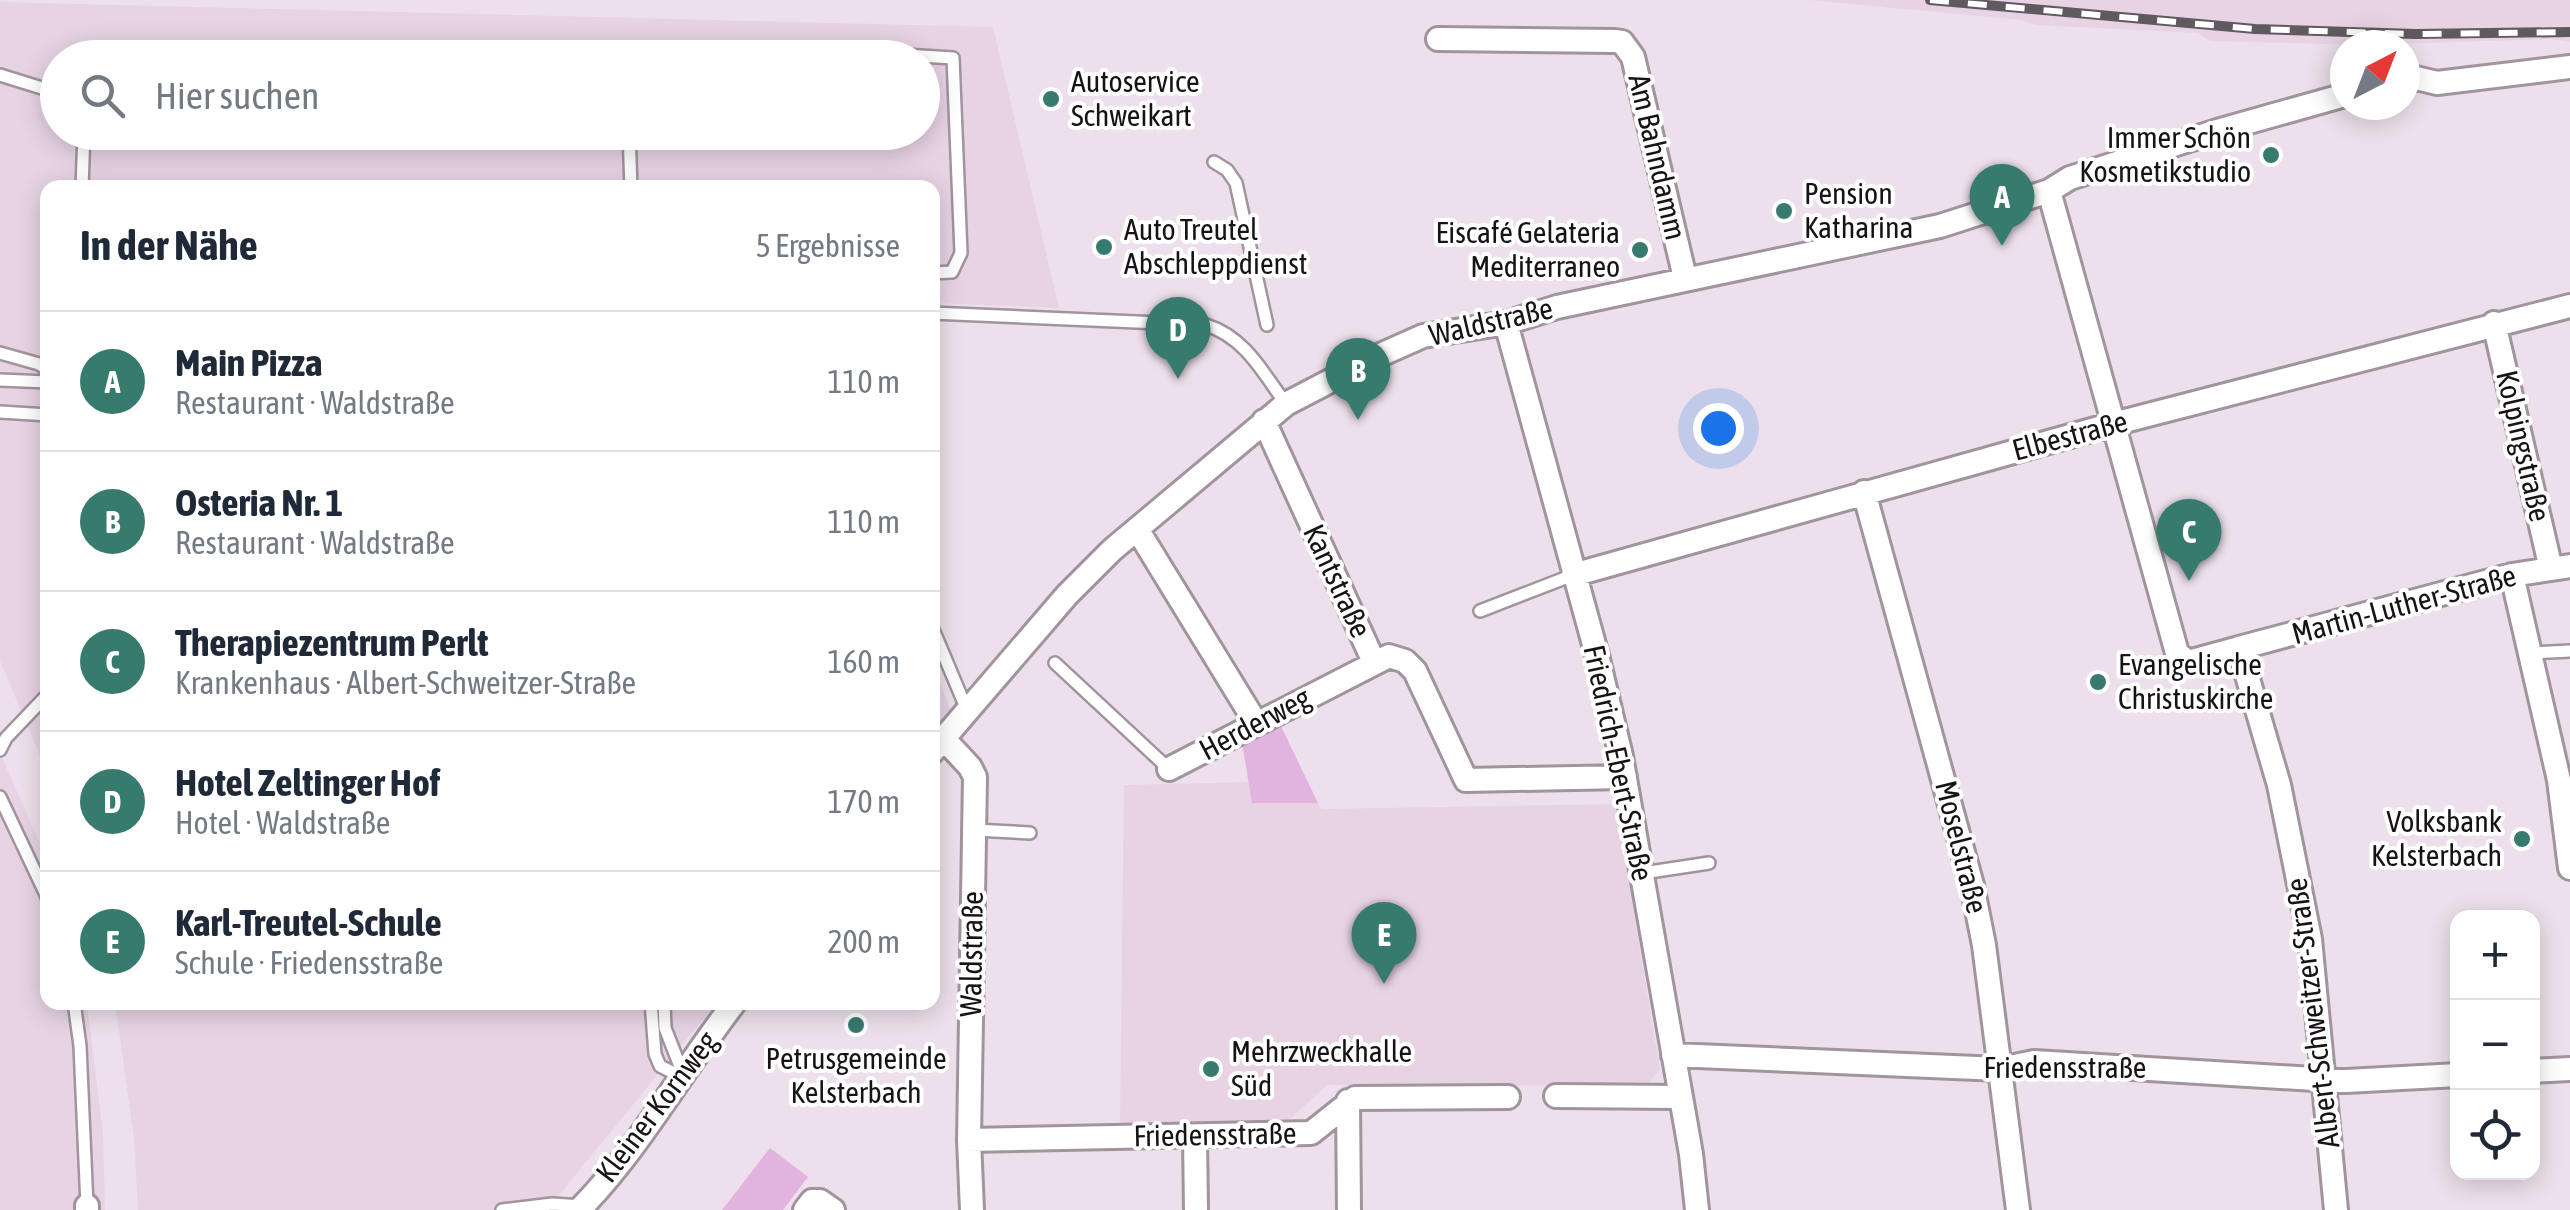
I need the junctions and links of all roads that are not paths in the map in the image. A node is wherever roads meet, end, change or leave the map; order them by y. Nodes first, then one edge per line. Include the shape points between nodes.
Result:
1 (1438, 39) dead end
2 (940, 57) edge
3 (2570, 68) edge
4 (0, 74) edge
5 (2420, 79) edge
6 (40, 87) edge
7 (2330, 100) edge
8 (83, 150) edge
9 (630, 150) edge
10 (1214, 162) dead end
11 (82, 180) edge
12 (631, 180) edge
13 (2049, 192) junction
14 (940, 273) edge
15 (1685, 278) junction
16 (2570, 306) edge
17 (940, 313) edge
18 (1506, 323) junction
19 (2494, 324) junction
20 (1266, 326) dead end
21 (0, 353) edge
22 (40, 365) edge
23 (0, 380) edge
24 (40, 382) edge
25 (1286, 404) junction
26 (0, 412) edge
27 (40, 414) edge
28 (1264, 421) junction
29 (2113, 424) junction
30 (1864, 492) junction
31 (1137, 530) junction
32 (2560, 567) edge
33 (1573, 575) junction
34 (2512, 575) junction
35 (1480, 611) dead end
36 (940, 646) edge
37 (2240, 648) junction
38 (2570, 650) edge
39 (2530, 653) junction
40 (1374, 662) junction
41 (1054, 663) dead end
42 (40, 702) edge
43 (967, 710) junction
44 (1256, 722) junction
45 (940, 744) edge
46 (940, 747) edge
47 (0, 750) edge
48 (1169, 769) joint
49 (1625, 777) junction
50 (0, 797) edge
51 (974, 830) junction
52 (1030, 833) dead end
53 (1710, 863) dead end
54 (2570, 868) edge
55 (1643, 873) junction
56 (40, 882) edge
57 (75, 1010) edge
58 (652, 1010) edge
59 (664, 1010) edge
60 (730, 1010) edge
61 (1673, 1055) junction
62 (2000, 1069) junction
63 (2570, 1069) edge
64 (2540, 1071) edge
65 (2450, 1075) edge
66 (684, 1078) junction
67 (2323, 1079) junction
68 (1556, 1096) dead end
69 (1508, 1097) dead end
70 (1680, 1097) junction
71 (1348, 1101) junction
72 (1195, 1137) junction
73 (969, 1140) junction
74 (87, 1208) edge
75 (583, 1209) edge
76 (502, 1210) edge
77 (805, 1210) edge
78 (833, 1210) edge
79 (972, 1210) edge
80 (1196, 1210) edge
81 (1349, 1210) edge
82 (1697, 1210) edge
83 (2018, 1210) edge
84 (2336, 1210) edge

1 - 15 street, Am Bahndamm via 1615,42 1628,48
2 - 14 lane via 953,58 961,253 952,272
3 - 5 street via 2438,83
4 - 6 lane
7 - 13 street, Waldstraße via 2070,178
8 - 11 lane
9 - 12 lane
10 - 20 lane via 1236,182
13 - 15 street, Waldstraße via 1884,240
13 - 29 street
15 - 18 street, Waldstraße
16 - 19 street, Elbestraße
17 - 25 lane via 1206,325 1244,346
18 - 25 street, Waldstraße via 1423,336
18 - 33 street, Friedrich-Ebert-Straße
19 - 29 street, Elbestraße
19 - 32 street, Kolpingstraße
21 - 22 lane
23 - 24 lane
25 - 28 street, Waldstraße
26 - 27 lane
28 - 31 street, Waldstraße
28 - 40 street, Kantstraße
29 - 30 street, Elbestraße
29 - 37 street via 2177,653 2188,662
30 - 33 street, Elbestraße
30 - 62 street, Moselstraße via 1972,885
31 - 43 street, Waldstraße via 1067,595
31 - 44 street
32 - 34 street, Martin-Luther-Straße
33 - 35 lane
33 - 49 street, Friedrich-Ebert-Straße
34 - 37 street, Martin-Luther-Straße
34 - 39 street
36 - 43 lane
37 - 67 street, Albert-Schweitzer-Straße via 2290,834 2310,939
38 - 39 lane
39 - 54 street via 2559,780
40 - 44 street, Herderweg
40 - 49 street, Kantstraße via 1389,656 1416,671 1466,780
41 - 48 lane, Herderweg
42 - 47 lane
43 - 45 street, Waldstraße
44 - 48 street, Herderweg
46 - 51 street, Waldstraße via 975,778
49 - 55 street, Friedrich-Ebert-Straße
50 - 56 lane
51 - 52 lane
51 - 73 street, Waldstraße
53 - 55 lane
55 - 61 street, Friedrich-Ebert-Straße
57 - 74 lane
58 - 66 lane via 660,1066
59 - 66 lane
60 - 66 street, Kleiner Kornweg
61 - 62 street, Friedensstraße
61 - 70 street, Friedrich-Ebert-Straße
62 - 67 street, Friedensstraße via 2034,1062
62 - 83 street, Moselstraße
63 - 64 street
65 - 67 street, Friedensstraße
66 - 75 street, Kleiner Kornweg
67 - 84 street, Albert-Schweitzer-Straße
68 - 70 street
69 - 71 street
70 - 82 street, Friedrich-Ebert-Straße
71 - 72 street, Friedensstraße via 1311,1134
71 - 81 street
72 - 73 street, Friedensstraße
72 - 80 street
73 - 79 street, Waldstraße
75 - 76 lane via 552,1204
77 - 78 street via 812,1201

